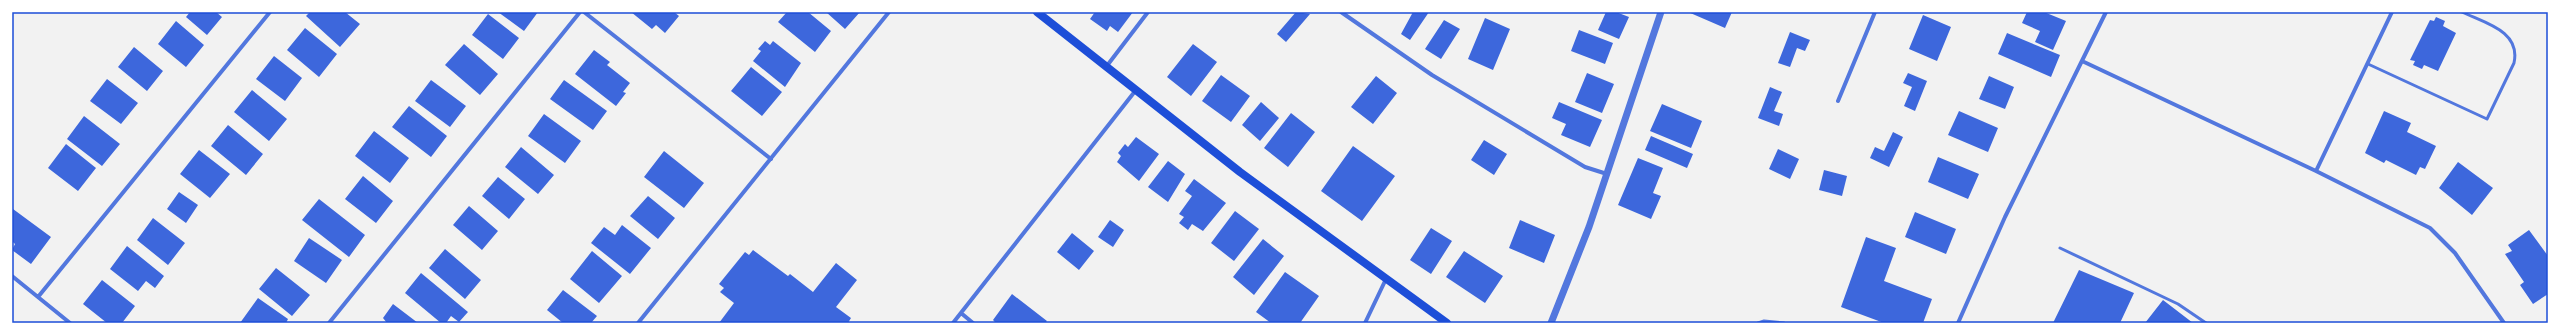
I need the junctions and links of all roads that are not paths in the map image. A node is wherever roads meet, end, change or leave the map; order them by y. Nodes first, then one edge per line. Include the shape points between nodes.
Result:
1 (270, 12) edge
2 (580, 12) edge
3 (584, 12) edge
4 (889, 12) edge
5 (1037, 12) edge
6 (1148, 12) edge
7 (1341, 12) edge
8 (1661, 12) edge
9 (1875, 12) edge
10 (2106, 12) edge
11 (2392, 12) edge
12 (2462, 12) edge
13 (2082, 61) junction
14 (2368, 64) junction
15 (1106, 67) junction
16 (1136, 90) junction
17 (1838, 101) dead end
18 (771, 159) junction
19 (2316, 171) junction
20 (1607, 174) junction
21 (2060, 248) dead end
22 (12, 276) edge
23 (1386, 280) junction
24 (38, 297) junction
25 (961, 313) junction
26 (70, 323) edge
27 (329, 323) edge
28 (638, 323) edge
29 (953, 323) edge
30 (973, 323) edge
31 (1365, 323) edge
32 (1447, 323) edge
33 (1551, 323) edge
34 (1758, 323) edge
35 (1784, 323) edge
36 (1958, 323) edge
37 (2206, 323) edge
38 (2504, 323) edge

1 - 24 street
2 - 27 street
3 - 18 street
4 - 18 street
5 - 15 main road
6 - 15 street
7 - 20 street via 1452,87 1585,166
8 - 20 street
9 - 17 street
10 - 13 street
11 - 14 street
12 - 14 lane via 2507,34 2514,48 2514,63 2487,119
13 - 19 street
13 - 36 street via 2005,216
14 - 19 street
15 - 16 main road
16 - 23 main road via 1240,172
16 - 25 street
18 - 28 street
19 - 38 street via 2430,228 2456,253
20 - 33 street
21 - 37 lane via 2165,297
22 - 24 street
23 - 31 street
23 - 32 main road
24 - 26 street
25 - 29 street
25 - 30 street
34 - 35 lane via 1764,320

